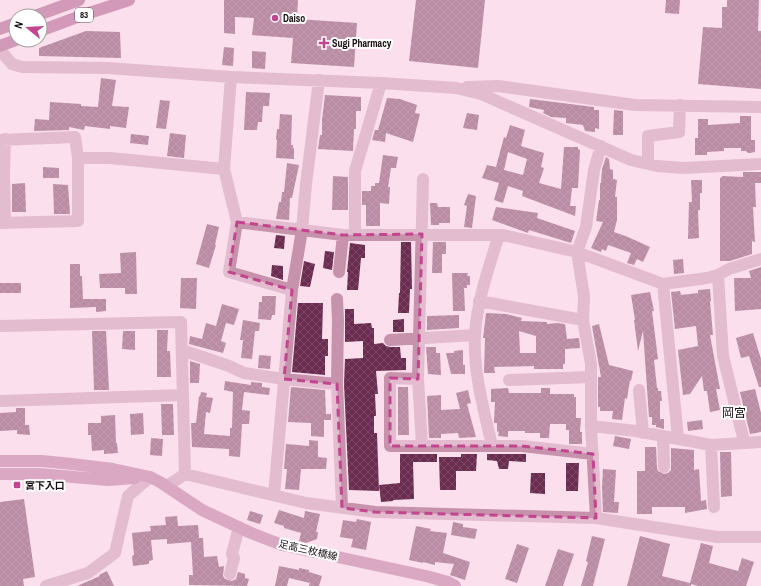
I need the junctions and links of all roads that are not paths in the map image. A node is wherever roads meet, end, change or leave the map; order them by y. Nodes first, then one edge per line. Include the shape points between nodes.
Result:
1 (129, 0) edge
2 (74, 1) edge
3 (48, 11) edge
4 (78, 17) junction
5 (48, 28) edge
6 (0, 50) edge
7 (231, 76) junction
8 (319, 80) junction
9 (381, 83) junction
10 (456, 88) junction
11 (680, 105) junction
12 (761, 107) edge
13 (3, 139) edge
14 (601, 146) junction
15 (78, 158) junction
16 (648, 164) junction
17 (761, 164) edge
18 (224, 169) junction
19 (423, 179) dead end
20 (237, 222) junction
21 (3, 223) edge
22 (302, 230) junction
23 (349, 234) junction
24 (422, 234) junction
25 (499, 235) junction
26 (577, 252) junction
27 (761, 259) edge
28 (339, 272) dead end
29 (718, 275) junction
30 (663, 284) junction
31 (292, 290) junction
32 (336, 299) dead end
33 (479, 301) junction
34 (583, 320) junction
35 (0, 326) edge
36 (475, 335) junction
37 (420, 339) junction
38 (390, 340) dead end
39 (182, 350) junction
40 (591, 377) junction
41 (284, 379) junction
42 (418, 379) junction
43 (509, 380) dead end
44 (337, 384) junction
45 (639, 390) dead end
46 (183, 395) junction
47 (0, 401) edge
48 (591, 426) junction
49 (643, 433) junction
50 (663, 436) junction
51 (678, 438) junction
52 (761, 442) edge
53 (743, 444) junction
54 (422, 445) junction
55 (711, 445) junction
56 (492, 446) junction
57 (593, 454) junction
58 (0, 461) edge
59 (664, 467) dead end
60 (0, 474) edge
61 (185, 474) junction
62 (150, 477) junction
63 (166, 486) junction
64 (274, 495) junction
65 (714, 507) dead end
66 (342, 508) junction
67 (596, 518) junction
68 (239, 527) junction
69 (761, 537) edge
70 (230, 574) dead end
71 (46, 586) edge
72 (455, 586) edge

1 - 4 main road, 83
2 - 3 main road, 83
2 - 4 street
4 - 5 main road, 83
6 - 7 street via 12,64 22,67 108,68
7 - 8 street
7 - 18 street
8 - 9 street
8 - 22 street
9 - 10 street
9 - 23 street via 355,171
10 - 11 street via 498,86 635,105
10 - 14 street via 481,94
11 - 12 street
11 - 16 street via 679,132 648,136
13 - 15 street via 75,137
13 - 21 street
14 - 16 street via 631,160
14 - 26 street via 594,170 586,227
15 - 18 street via 110,158
15 - 21 street via 78,221
16 - 17 street via 684,168
18 - 20 street
19 - 24 street
20 - 22 street
20 - 31 street via 229,272
22 - 23 street
22 - 31 street
23 - 24 street
23 - 28 street
24 - 25 street
24 - 37 street
25 - 26 street
25 - 33 street
26 - 30 street
26 - 34 street via 584,296
27 - 29 street
29 - 30 street
29 - 53 street via 723,356
30 - 51 street
31 - 41 street
32 - 44 street
33 - 34 street
33 - 36 street
34 - 40 street
35 - 39 street via 181,322
36 - 37 street
36 - 56 street via 477,372
37 - 38 street
37 - 42 street
39 - 41 street via 244,373
39 - 46 street
40 - 43 street
40 - 48 street
41 - 44 street
41 - 64 street
42 - 54 street
42 - 54 street via 390,378 390,446
44 - 66 street
45 - 49 street
46 - 47 street
46 - 61 street
48 - 49 street
48 - 57 street
49 - 50 street
50 - 51 street
50 - 59 street
51 - 55 street
52 - 53 street
53 - 55 street
54 - 56 street
55 - 65 street
56 - 57 street via 522,446
57 - 67 street
58 - 62 main road, 足高三枚橋線 via 72,464
60 - 62 main road via 39,474 108,480
61 - 63 street
61 - 64 street
62 - 63 main road, 足高三枚橋線
62 - 71 street via 128,496 115,553 88,573
63 - 68 main road, 足高三枚橋線 via 202,510
64 - 66 street
66 - 67 street via 375,512
67 - 69 street via 717,536
68 - 70 street
68 - 72 main road, 足高三枚橋線 via 282,545 426,576

